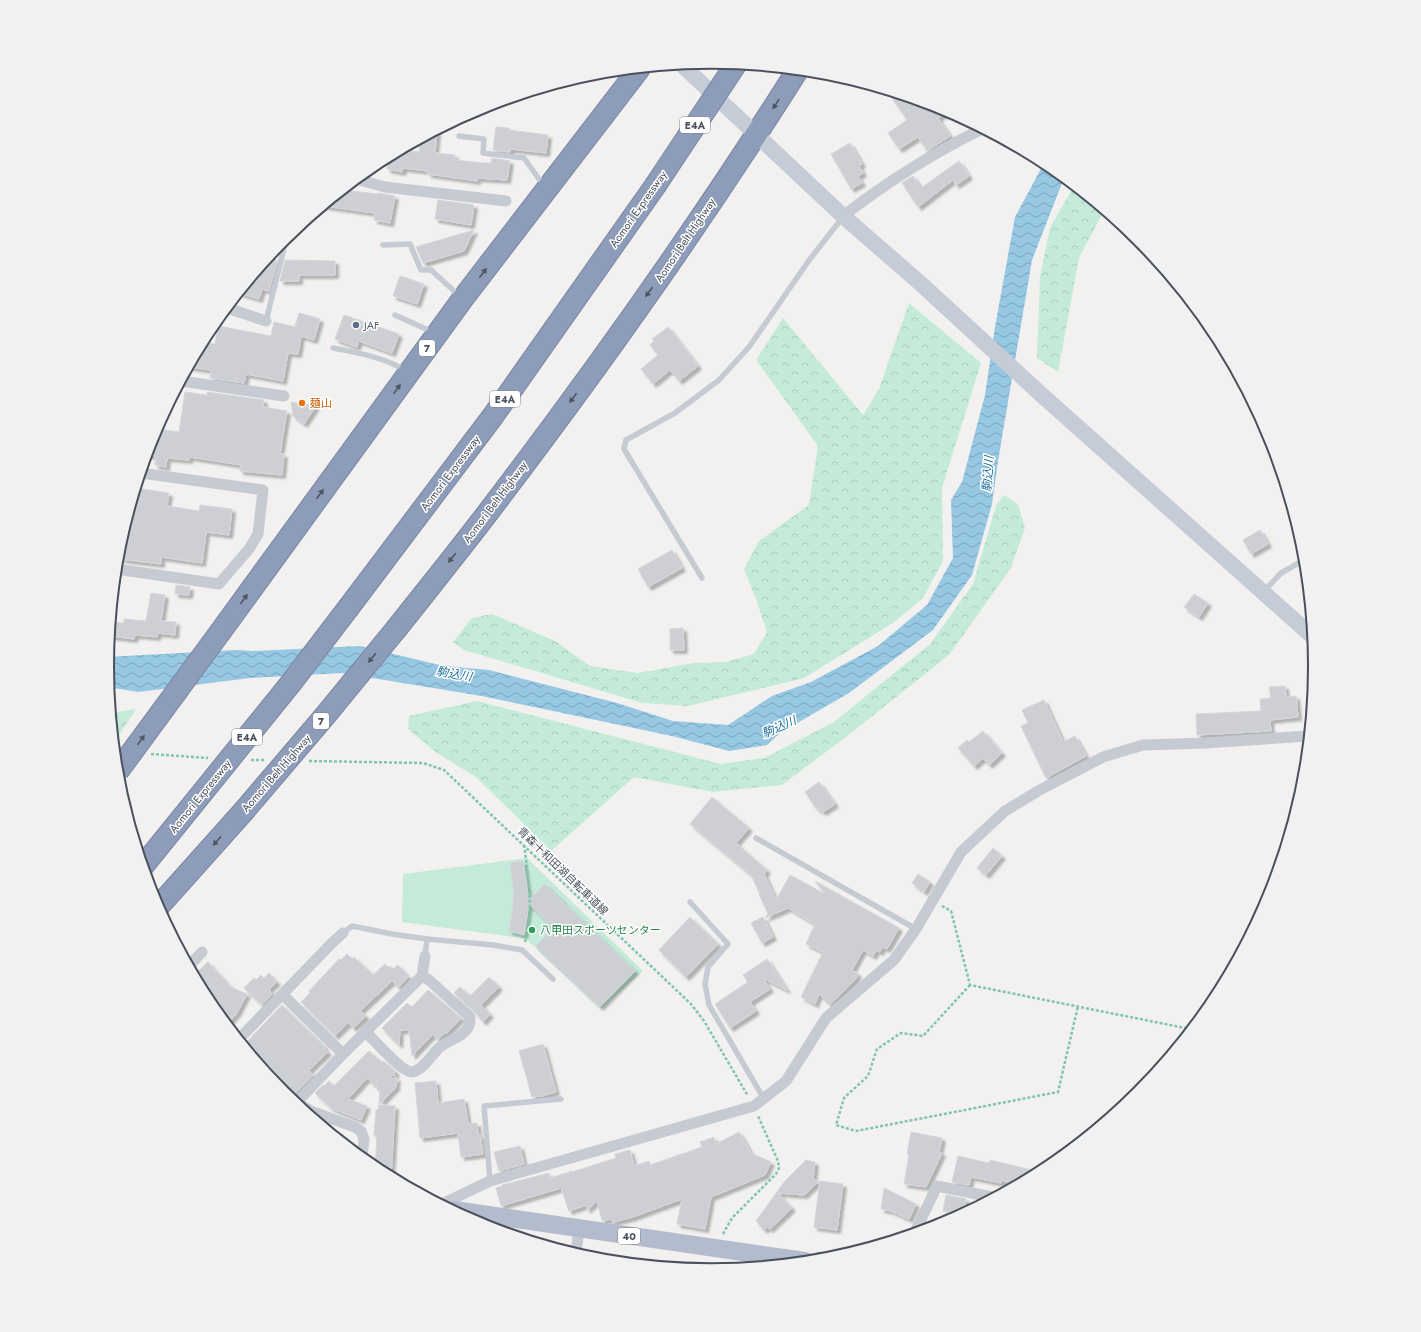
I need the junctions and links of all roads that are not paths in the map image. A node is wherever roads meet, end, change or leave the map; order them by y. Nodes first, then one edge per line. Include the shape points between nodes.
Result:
1 (687, 70) edge
2 (732, 70) edge
3 (635, 74) edge
4 (794, 75) edge
5 (977, 132) edge
6 (756, 135) junction
7 (458, 136) dead end
8 (363, 181) edge
9 (550, 185) junction
10 (506, 201) dead end
11 (843, 216) junction
12 (383, 246) dead end
13 (284, 248) edge
14 (464, 298) junction
15 (232, 310) edge
16 (395, 315) dead end
17 (266, 321) joint
18 (436, 336) junction
19 (333, 348) dead end
20 (409, 373) junction
21 (185, 382) edge
22 (284, 396) dead end
23 (145, 474) edge
24 (1298, 563) edge
25 (122, 570) edge
26 (702, 578) dead end
27 (1263, 592) junction
28 (1306, 631) edge
29 (1303, 736) edge
30 (122, 766) edge
31 (756, 838) dead end
32 (146, 862) edge
33 (163, 902) edge
34 (690, 902) dead end
35 (916, 929) junction
36 (343, 933) joint
37 (427, 939) junction
38 (202, 952) dead end
39 (425, 956) joint
40 (192, 963) edge
41 (422, 976) junction
42 (553, 979) dead end
43 (283, 995) junction
44 (366, 1032) junction
45 (243, 1036) edge
46 (343, 1054) junction
47 (300, 1099) edge
48 (561, 1099) dead end
49 (764, 1099) junction
50 (314, 1112) edge
51 (363, 1151) edge
52 (490, 1181) junction
53 (985, 1196) edge
54 (447, 1202) edge
55 (470, 1212) edge
56 (919, 1225) edge
57 (579, 1229) junction
58 (577, 1248) edge
59 (801, 1256) edge

1 - 6 street
2 - 32 highway, Aomori Expressway / E4A, bridge via 655,186 493,416 291,683
3 - 9 highway, 7
4 -> 6 highway, Aomori Belt Highway / 7
5 - 11 street via 937,152
6 - 11 street
6 -> 33 highway, Aomori Belt Highway / 7, bridge via 666,268 486,515 324,717
7 - 9 lane via 484,139 483,153 524,158 539,179
8 - 10 street via 385,187
14 -> 9 highway, 7
11 - 26 lane via 749,348 719,380 674,413 626,440 624,449
11 - 27 street
12 - 14 lane via 410,244 421,270 431,270
13 - 17 lane
14 - 18 highway, 7
15 - 17 street
16 - 18 lane
18 - 20 highway, 7
19 - 20 lane via 374,357
30 -> 20 highway, 7, bridge
21 - 22 street
23 - 25 street via 263,490 258,534 249,549 219,584
24 - 27 lane via 1281,572
27 - 28 street
29 - 35 street via 1144,745 1103,757 1005,811 961,852
31 - 35 lane
34 - 49 lane via 728,944 708,967 705,984 709,1005
35 - 49 street via 894,960 826,1018 786,1081
36 - 37 lane via 352,926
36 - 43 street
37 - 39 lane
37 - 42 lane via 522,950
38 - 40 street
39 - 41 street
41 - 44 street
41 - 44 street via 470,1017 468,1028 463,1034 443,1044 419,1069 412,1072 399,1066
43 - 45 street
43 - 46 street
44 - 46 street
46 - 47 street
48 - 52 lane via 484,1106
49 - 52 street via 754,1106
50 - 51 street via 361,1131 364,1139
52 - 54 street
53 - 56 street via 937,1186
55 - 57 main road, 40
57 - 58 street
57 - 59 main road, 40

